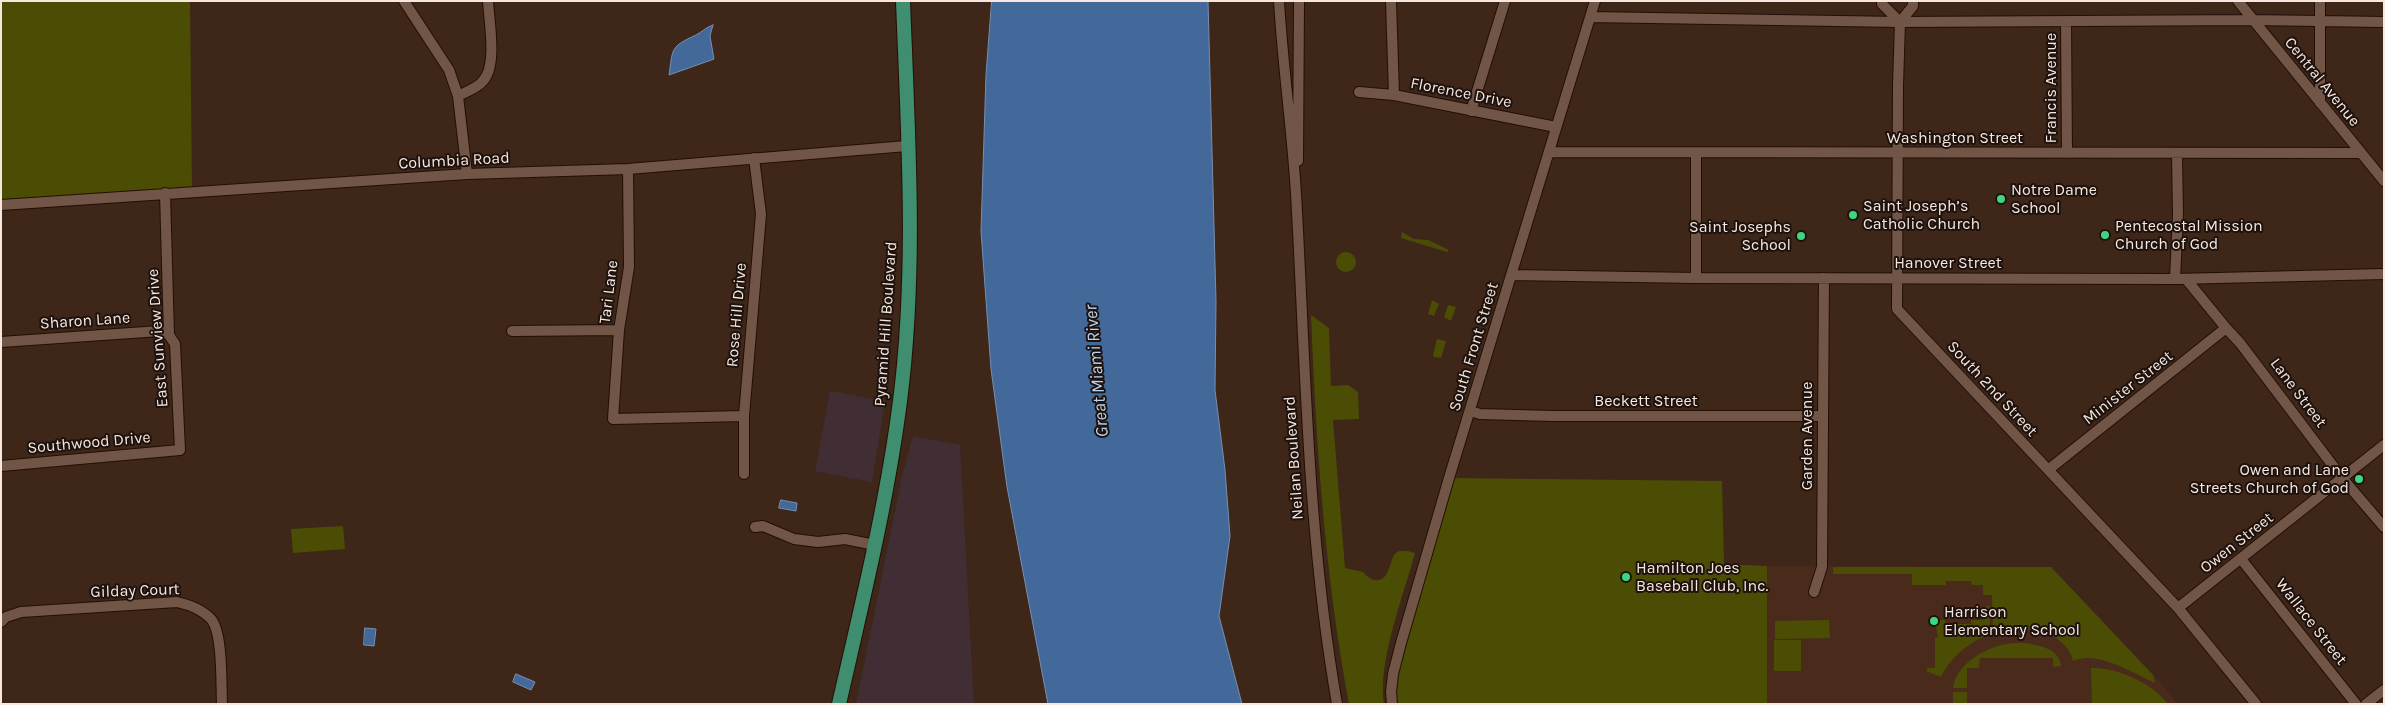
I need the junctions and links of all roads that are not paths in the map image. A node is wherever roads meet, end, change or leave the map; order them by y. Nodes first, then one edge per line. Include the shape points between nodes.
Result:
1 (404, 1) edge
2 (488, 1) edge
3 (903, 1) edge
4 (1279, 1) edge
5 (1299, 1) edge
6 (1391, 1) edge
7 (1505, 1) edge
8 (1595, 1) edge
9 (1882, 1) edge
10 (1913, 1) edge
11 (2238, 1) edge
12 (2320, 1) edge
13 (1590, 17) junction
14 (2253, 20) junction
15 (1900, 22) junction
16 (2066, 22) junction
17 (2321, 22) junction
18 (2384, 22) edge
19 (1359, 92) dead end
20 (1394, 95) junction
21 (458, 96) junction
22 (2320, 103) junction
23 (1471, 111) junction
24 (1556, 127) junction
25 (907, 146) junction
26 (1550, 152) junction
27 (1696, 152) junction
28 (1898, 153) junction
29 (2067, 153) junction
30 (2361, 153) junction
31 (2177, 154) junction
32 (754, 158) junction
33 (628, 169) junction
34 (467, 174) junction
35 (2384, 181) edge
36 (165, 193) junction
37 (1, 205) edge
38 (1297, 210) junction
39 (2384, 274) edge
40 (1511, 275) junction
41 (1696, 278) junction
42 (1824, 278) junction
43 (1896, 278) junction
44 (2175, 279) junction
45 (2186, 279) junction
46 (2226, 328) junction
47 (620, 330) junction
48 (512, 331) dead end
49 (169, 335) junction
50 (1, 342) edge
51 (1470, 411) junction
52 (744, 416) junction
53 (1822, 416) junction
54 (2384, 445) edge
55 (180, 450) joint
56 (1, 466) edge
57 (2048, 470) junction
58 (744, 474) dead end
59 (2343, 479) junction
60 (755, 527) dead end
61 (2384, 527) edge
62 (875, 545) junction
63 (2241, 559) junction
64 (1814, 592) dead end
65 (2178, 608) junction
66 (1, 622) edge
67 (2384, 690) edge
68 (222, 704) edge
69 (840, 704) edge
70 (1337, 704) edge
71 (1392, 704) edge
72 (2256, 704) edge
73 (2356, 704) edge
74 (2366, 704) edge

1 - 21 street via 449,70
2 - 21 street via 489,73 482,83
3 - 25 main road, Pyramid Hill Boulevard
4 - 38 street, Neilan Boulevard
5 - 38 street, Neilan Boulevard
6 - 20 street
7 - 23 street
8 - 13 street, South Front Street
9 - 15 street
10 - 15 street via 1913,6
11 - 14 street, Central Avenue
12 - 17 street
13 - 15 street
13 - 24 street, South Front Street
14 - 16 street
14 - 17 street
14 - 22 street, Central Avenue
15 - 16 street
15 - 28 street, South 2nd Street
16 - 29 street, Francis Avenue
17 - 18 street
17 - 22 street
19 - 20 street, Florence Drive
20 - 23 street, Florence Drive
21 - 34 street
22 - 30 street, Central Avenue
23 - 24 street, Florence Drive
24 - 26 street, South Front Street
25 - 32 street, Columbia Road
25 - 62 main road, Pyramid Hill Boulevard via 909,244 905,351 900,403
26 - 27 street, Washington Street
26 - 40 street, South Front Street
27 - 28 street, Washington Street
27 - 41 street
28 - 29 street, Washington Street
28 - 43 street, South 2nd Street
29 - 31 street, Washington Street
30 - 31 street, Washington Street
30 - 35 street, Central Avenue
31 - 44 street
32 - 33 street, Columbia Road
32 - 52 street, Rose Hill Drive via 761,214
33 - 34 street, Columbia Road
33 - 47 street, Tari Lane via 629,267
34 - 36 street, Columbia Road
36 - 37 street, Columbia Road
36 - 49 street, East Sunview Drive
38 - 70 street, Neilan Boulevard via 1312,512
39 - 45 street, Hanover Street
40 - 41 street, Hanover Street
40 - 51 street, South Front Street
41 - 42 street, Hanover Street
42 - 43 street, Hanover Street
42 - 53 street, Garden Avenue
43 - 44 street, Hanover Street
43 - 57 street, South 2nd Street via 1897,309
44 - 45 street, Hanover Street
45 - 46 street, Lane Street
46 - 57 street, Minister Street
46 - 59 street, Lane Street
47 - 48 street
47 - 52 street, Tari Lane via 613,419
49 - 50 street, Sharon Lane via 160,331
49 - 55 street, East Sunview Drive via 175,344
51 - 53 street, Beckett Street via 1552,416
51 - 71 street, South Front Street via 1393,674
52 - 58 street, Rose Hill Drive
53 - 64 street, Garden Avenue via 1822,567
54 - 59 street, Owen Street
55 - 56 street, Southwood Drive
57 - 65 street, South 2nd Street
59 - 61 street, Lane Street
59 - 63 street, Owen Street
60 - 62 street via 763,526 794,539 818,542 845,539
62 - 69 main road, Pyramid Hill Boulevard
63 - 65 street, Owen Street
63 - 73 street, Wallace Street
65 - 72 street, South 2nd Street
66 - 68 street, Gilday Court via 21,612 177,602 188,605 212,621 218,635
67 - 74 street

